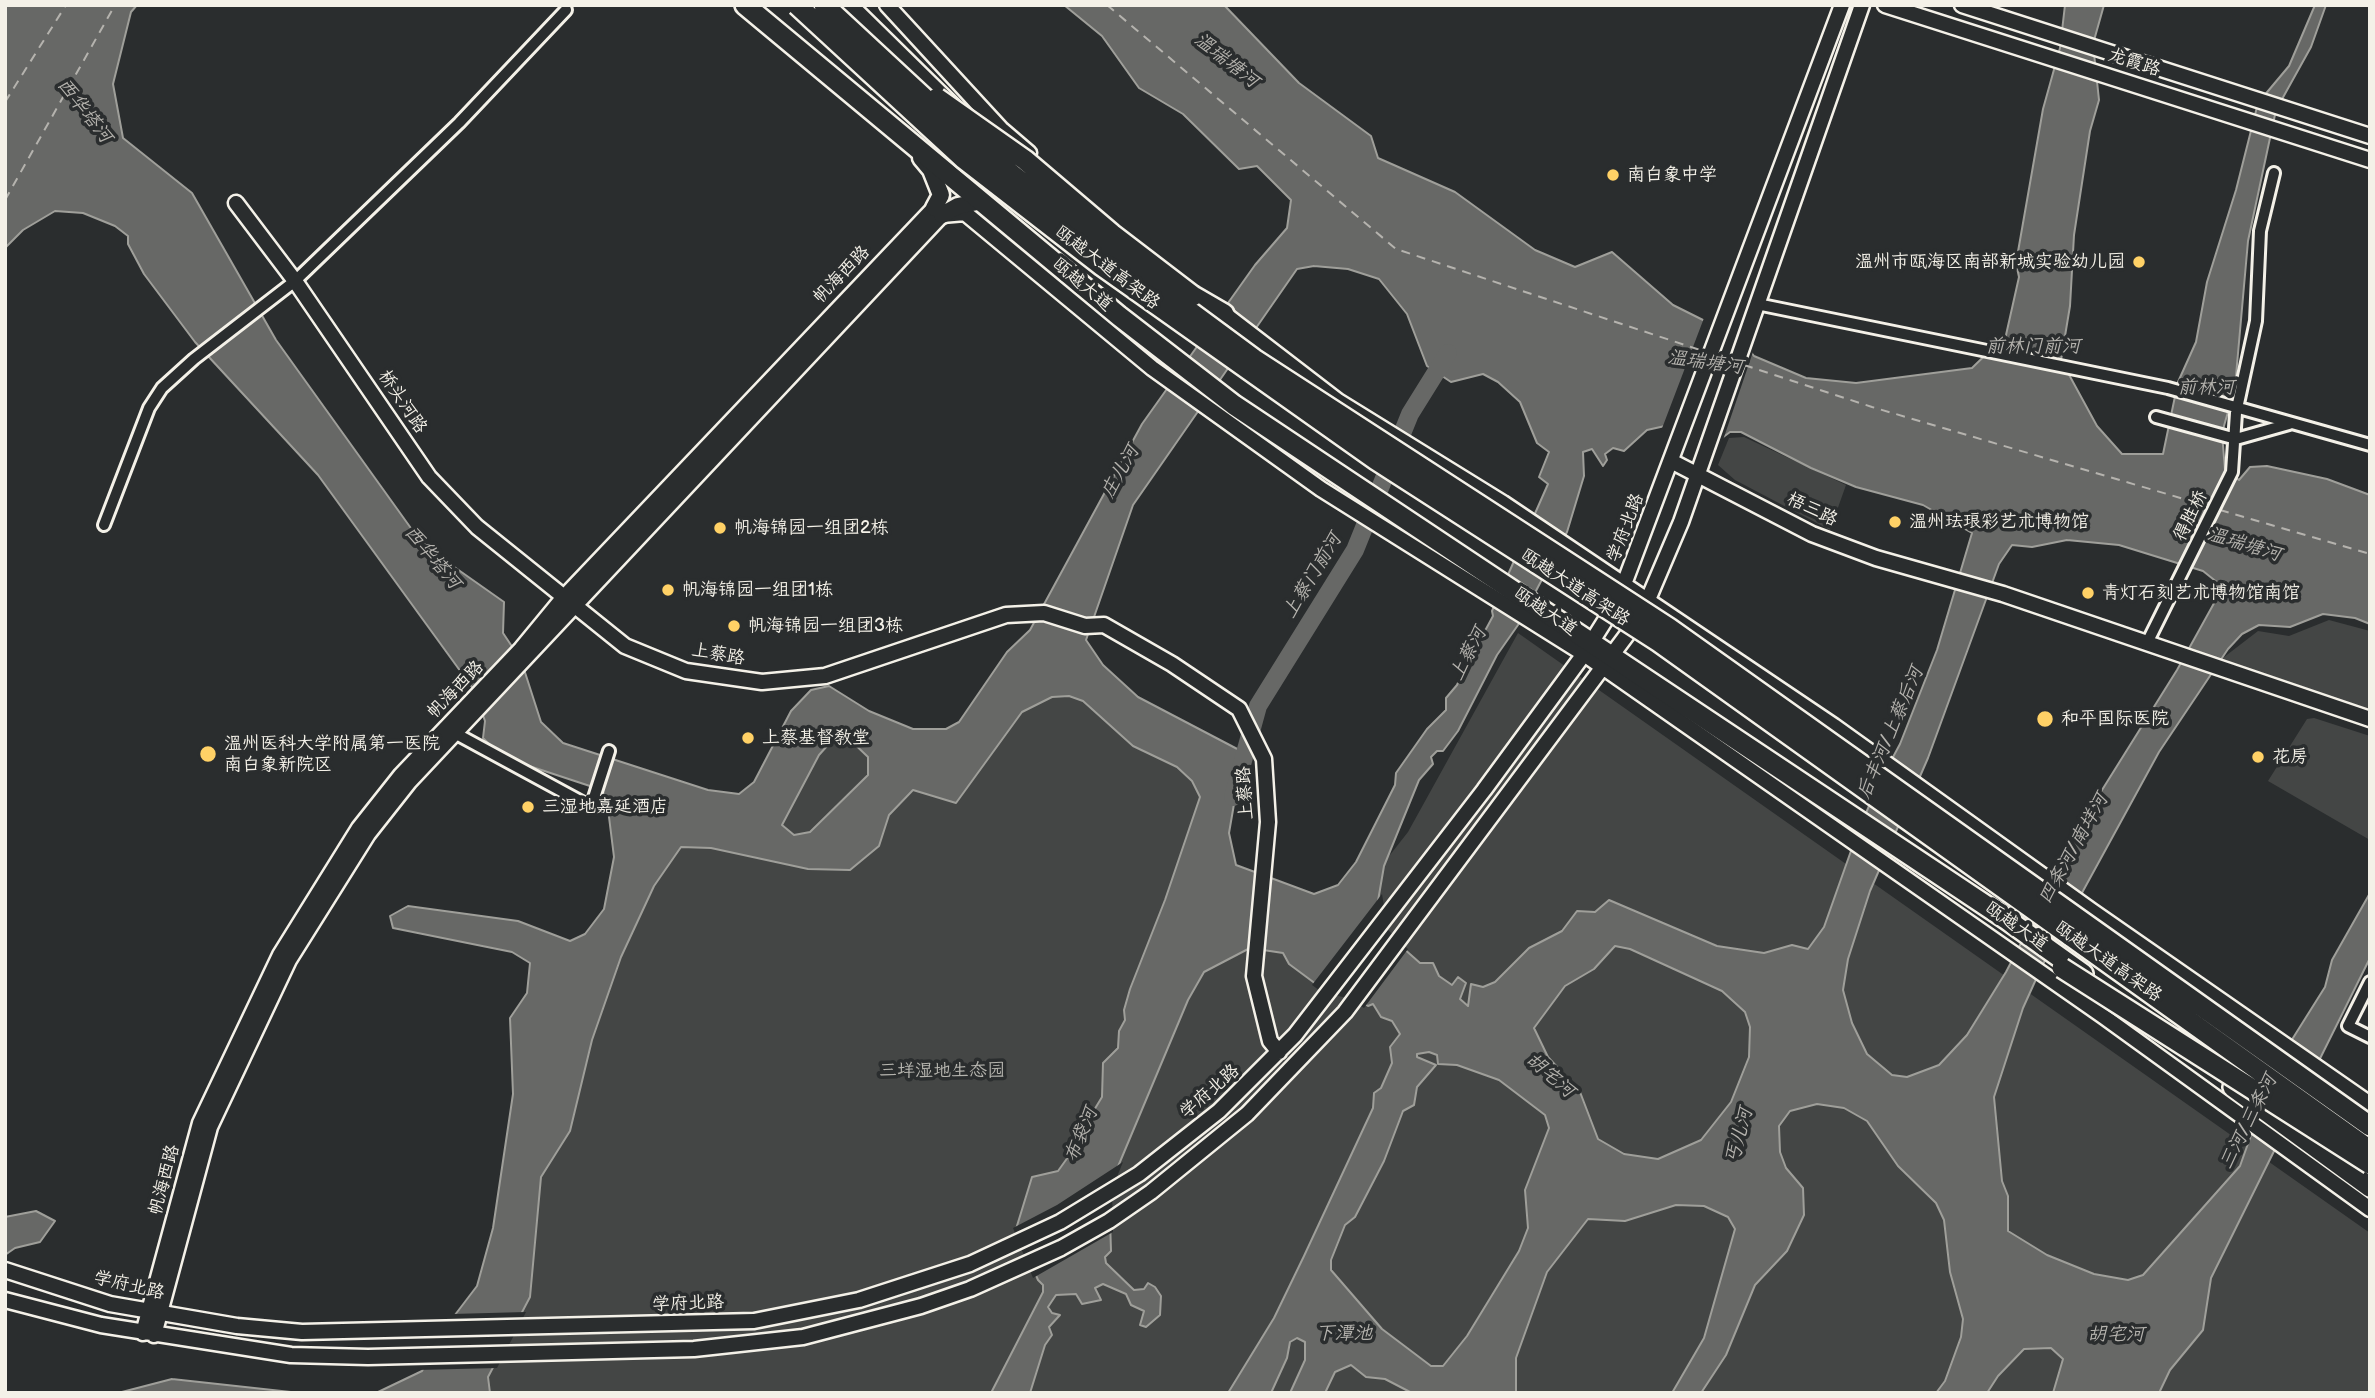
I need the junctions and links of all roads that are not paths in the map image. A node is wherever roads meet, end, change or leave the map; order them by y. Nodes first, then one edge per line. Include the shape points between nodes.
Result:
1 (744, 5) edge
2 (797, 5) edge
3 (824, 5) edge
4 (846, 5) edge
5 (887, 5) edge
6 (1842, 5) edge
7 (1862, 5) edge
8 (1885, 5) edge
9 (1962, 5) edge
10 (566, 10) dead end
11 (890, 67) junction
12 (867, 104) junction
13 (2370, 136) edge
14 (2370, 160) edge
15 (2274, 173) dead end
16 (982, 201) junction
17 (236, 203) dead end
18 (938, 211) junction
19 (1118, 248) junction
20 (1164, 263) junction
21 (295, 281) junction
22 (1757, 304) junction
23 (1224, 314) junction
24 (1252, 349) junction
25 (1214, 401) junction
26 (2235, 408) junction
27 (2156, 417) dead end
28 (2290, 423) junction
29 (2236, 439) junction
30 (2370, 445) edge
31 (1671, 461) junction
32 (1698, 474) junction
33 (104, 525) dead end
34 (1621, 593) junction
35 (563, 598) junction
36 (575, 607) junction
37 (1645, 609) junction
38 (2147, 643) junction
39 (1588, 648) junction
40 (525, 653) junction
41 (1608, 663) junction
42 (2370, 719) edge
43 (451, 731) junction
44 (609, 751) dead end
45 (1848, 825) junction
46 (1897, 858) junction
47 (2041, 886) junction
48 (2088, 920) junction
49 (2004, 923) junction
50 (2370, 982) edge
51 (2370, 1037) edge
52 (1279, 1052) junction
53 (2370, 1104) edge
54 (2244, 1106) junction
55 (2370, 1128) edge
56 (2292, 1140) junction
57 (2370, 1150) edge
58 (2370, 1164) edge
59 (2370, 1187) edge
60 (2370, 1209) edge
61 (8, 1270) edge
62 (5, 1300) edge
63 (154, 1312) junction
64 (148, 1334) junction

1 - 12 highway, 瓯越大道
2 - 57 highway, 瓯越大道高架路, bridge via 964,159 1102,267 1376,460 1659,642
3 - 11 highway, 瓯越大道高架路, bridge
4 - 19 highway via 1023,173
5 - 20 main road via 1001,129
6 - 31 main road, 学府北路
7 - 22 main road
8 - 14 main road, 龙霞路
9 - 13 main road, 龙霞路
10 - 21 street via 459,123
11 - 23 highway, bridge via 975,122 1112,234
11 - 55 highway, 瓯越大道高架路, bridge via 975,145 1254,359 1669,628
12 - 16 highway, 瓯越大道
12 - 18 main road via 931,170 941,195
15 - 26 street, 得胜桥 via 2260,231 2256,321
16 - 18 main road
16 - 25 highway, 瓯越大道 via 1186,368
17 - 21 main road, 桥头河路
18 - 25 main road via 965,212 1174,384
18 - 35 main road, 帆海西路
18 - 36 main road, 帆海西路
19 - 20 main road
19 - 24 highway, bridge via 1211,330
20 - 23 main road
21 - 33 street via 162,388 149,408
21 - 35 main road, 桥头河路 via 429,477 477,527
22 - 26 street via 2077,368
22 - 32 main road
23 - 24 main road
24 - 34 main road via 1503,503
24 - 34 highway, bridge via 1284,388 1420,478 1567,567
25 - 39 highway, 瓯越大道 via 1360,489 1542,610
25 - 39 main road via 1321,489
26 - 28 street
26 - 29 street, 得胜桥
27 - 29 street
28 - 29 street
28 - 30 street
29 - 38 street, 得胜桥 via 2232,472
31 - 32 main road, 梧三路
31 - 34 main road, 学府北路
32 - 37 main road
32 - 38 main road, 梧三路 via 1812,534
34 - 37 highway
34 - 39 main road, 学府北路
35 - 36 main road, 上蔡路
35 - 40 main road, 帆海西路
36 - 40 main road, 帆海西路
36 - 52 main road, 上蔡路 via 625,646 686,671 762,682 825,676 1006,615 1044,613 1085,626 1104,625 1172,664 1239,709 1264,759 1268,822 1254,976 1270,1041
37 - 41 main road
37 - 47 highway, bridge via 1920,811
37 - 47 main road via 1927,792
38 - 42 main road
39 - 41 highway, 瓯越大道
39 - 52 main road, 学府北路 via 1325,998
40 - 43 main road, 帆海西路
41 - 45 main road
41 - 45 highway, 瓯越大道 via 1693,710
41 - 64 main road via 1345,1012 1247,1114 1109,1222 1020,1268 921,1306 803,1337 626,1353 291,1354
43 - 44 street via 591,807
43 - 63 main road, 帆海西路 via 368,834 289,960 210,1127
45 - 46 highway, 瓯越大道
46 - 49 highway, 瓯越大道
46 - 54 main road via 2006,948
47 - 48 highway, bridge
48 - 53 main road
48 - 55 highway, bridge via 2268,1059
49 - 54 highway, 瓯越大道 via 2063,960
49 - 58 highway, bridge
50 - 51 street via 2348,1026
52 - 63 main road, 学府北路 via 1219,1111 1139,1174 1060,1222 916,1284 799,1313 754,1321 302,1332
54 - 56 highway, 瓯越大道
56 - 59 highway, 瓯越大道
56 - 60 main road
61 - 63 main road, 学府北路 via 110,1304
62 - 64 main road
63 - 64 main road, 帆海西路

